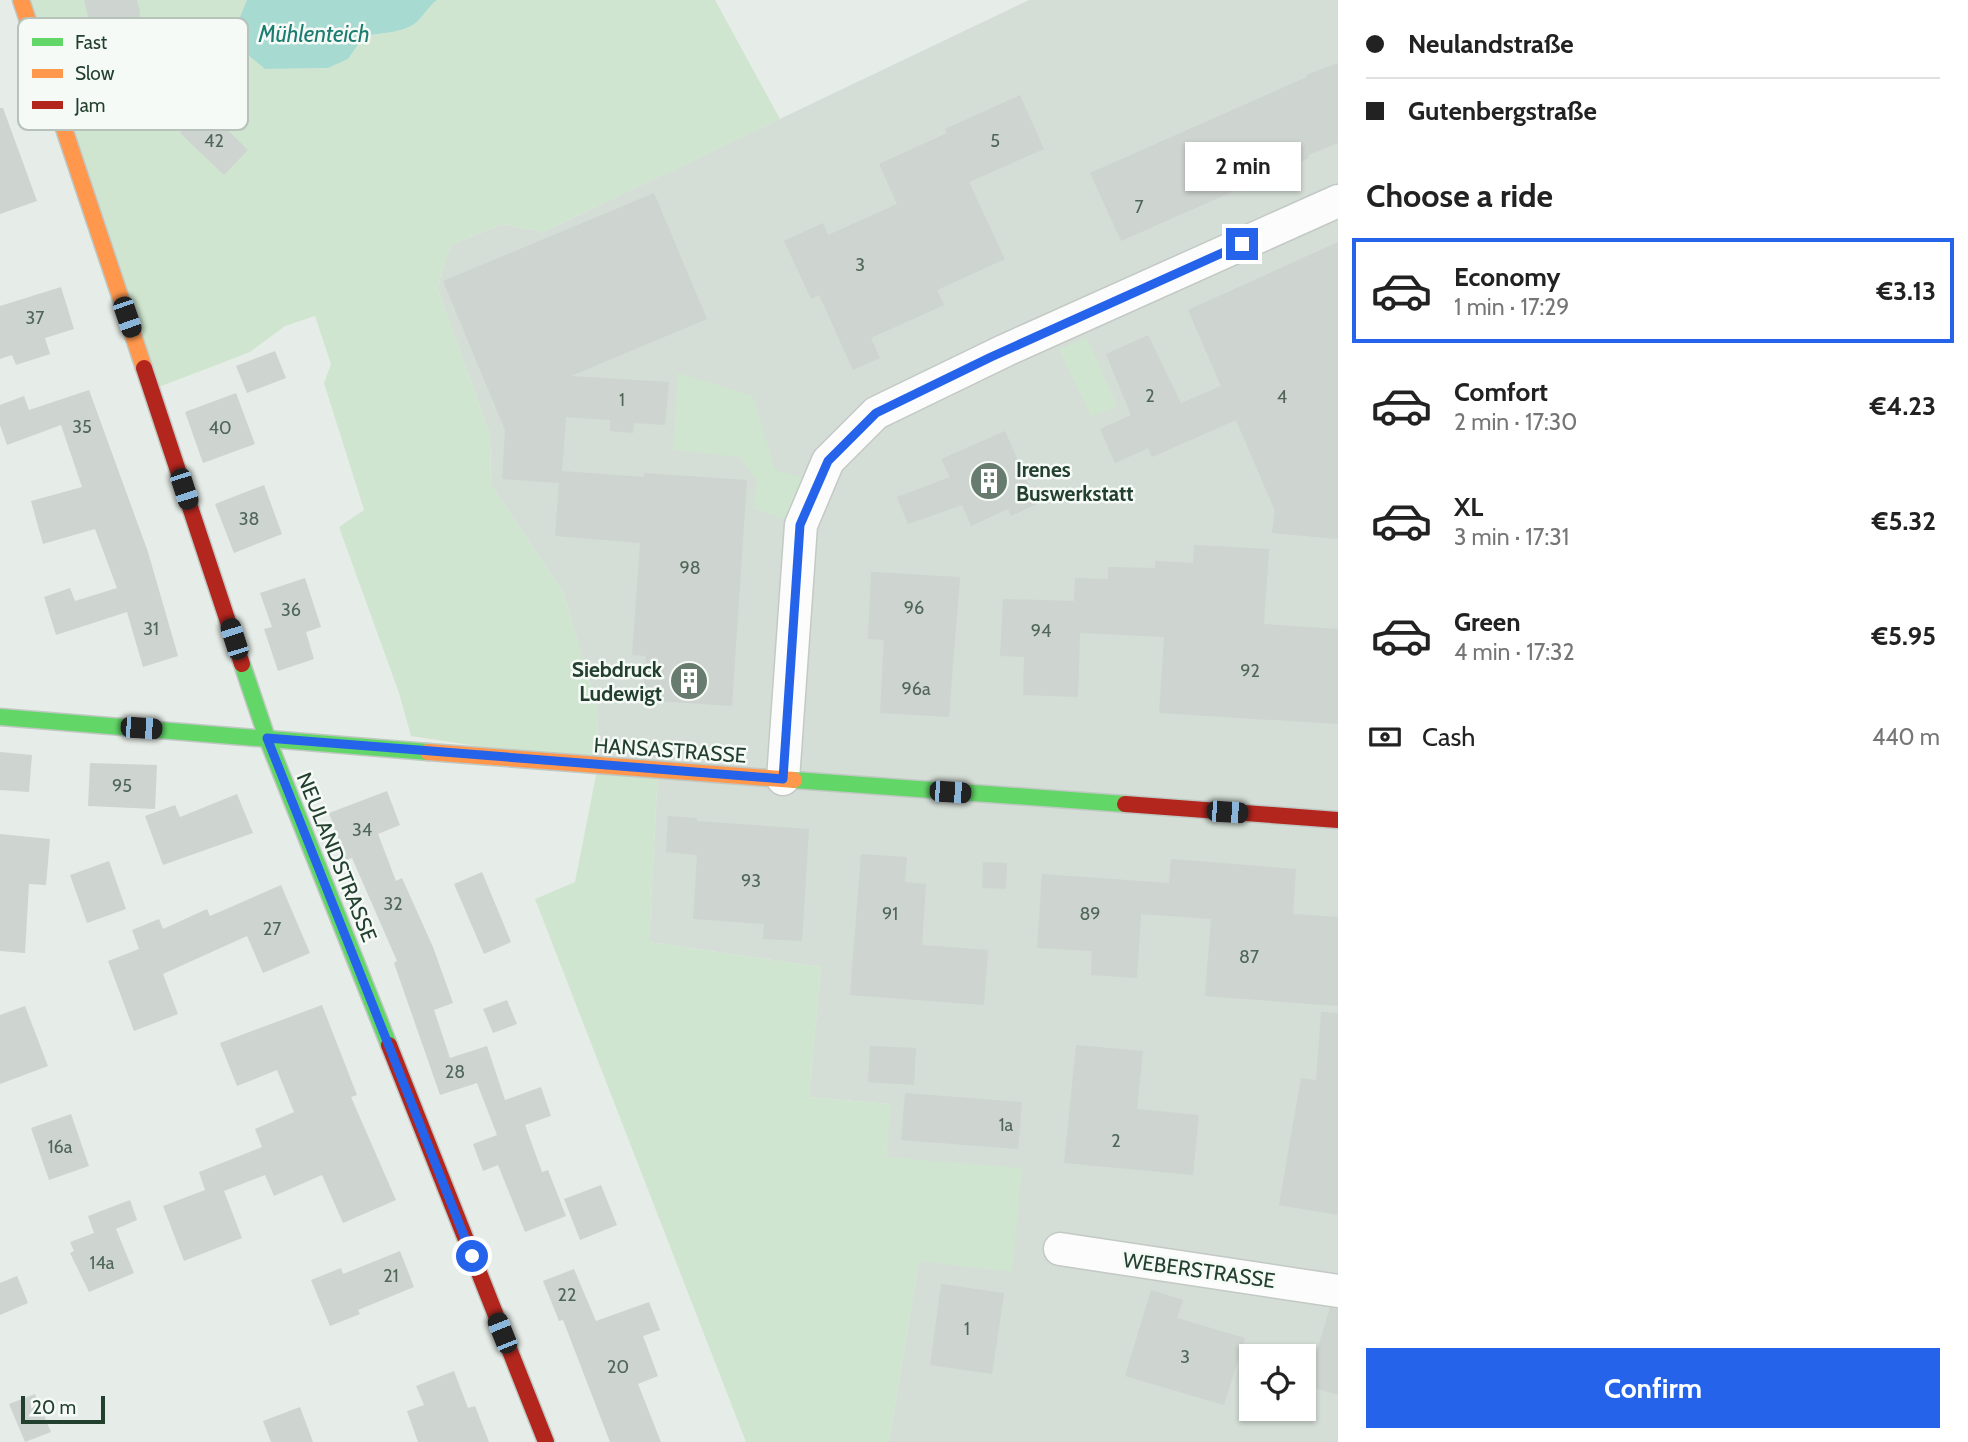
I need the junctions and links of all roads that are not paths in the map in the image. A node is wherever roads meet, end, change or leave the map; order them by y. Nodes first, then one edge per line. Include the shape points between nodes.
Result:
1 (21, 0) edge
2 (27, 18) edge
3 (64, 130) edge
4 (1338, 201) edge
5 (0, 717) edge
6 (267, 738) junction
7 (783, 779) junction
8 (1338, 820) edge
9 (1060, 1250) dead end
10 (1338, 1291) edge
11 (546, 1442) edge

1 - 2 street, NEULANDSTRASSE
3 - 6 street, NEULANDSTRASSE
4 - 7 street via 876,413 828,461 800,525
5 - 6 street, HANSASTRASSE
6 - 7 street, HANSASTRASSE
6 - 11 street, NEULANDSTRASSE
7 - 8 street, HANSASTRASSE
9 - 10 street, WEBERSTRASSE

